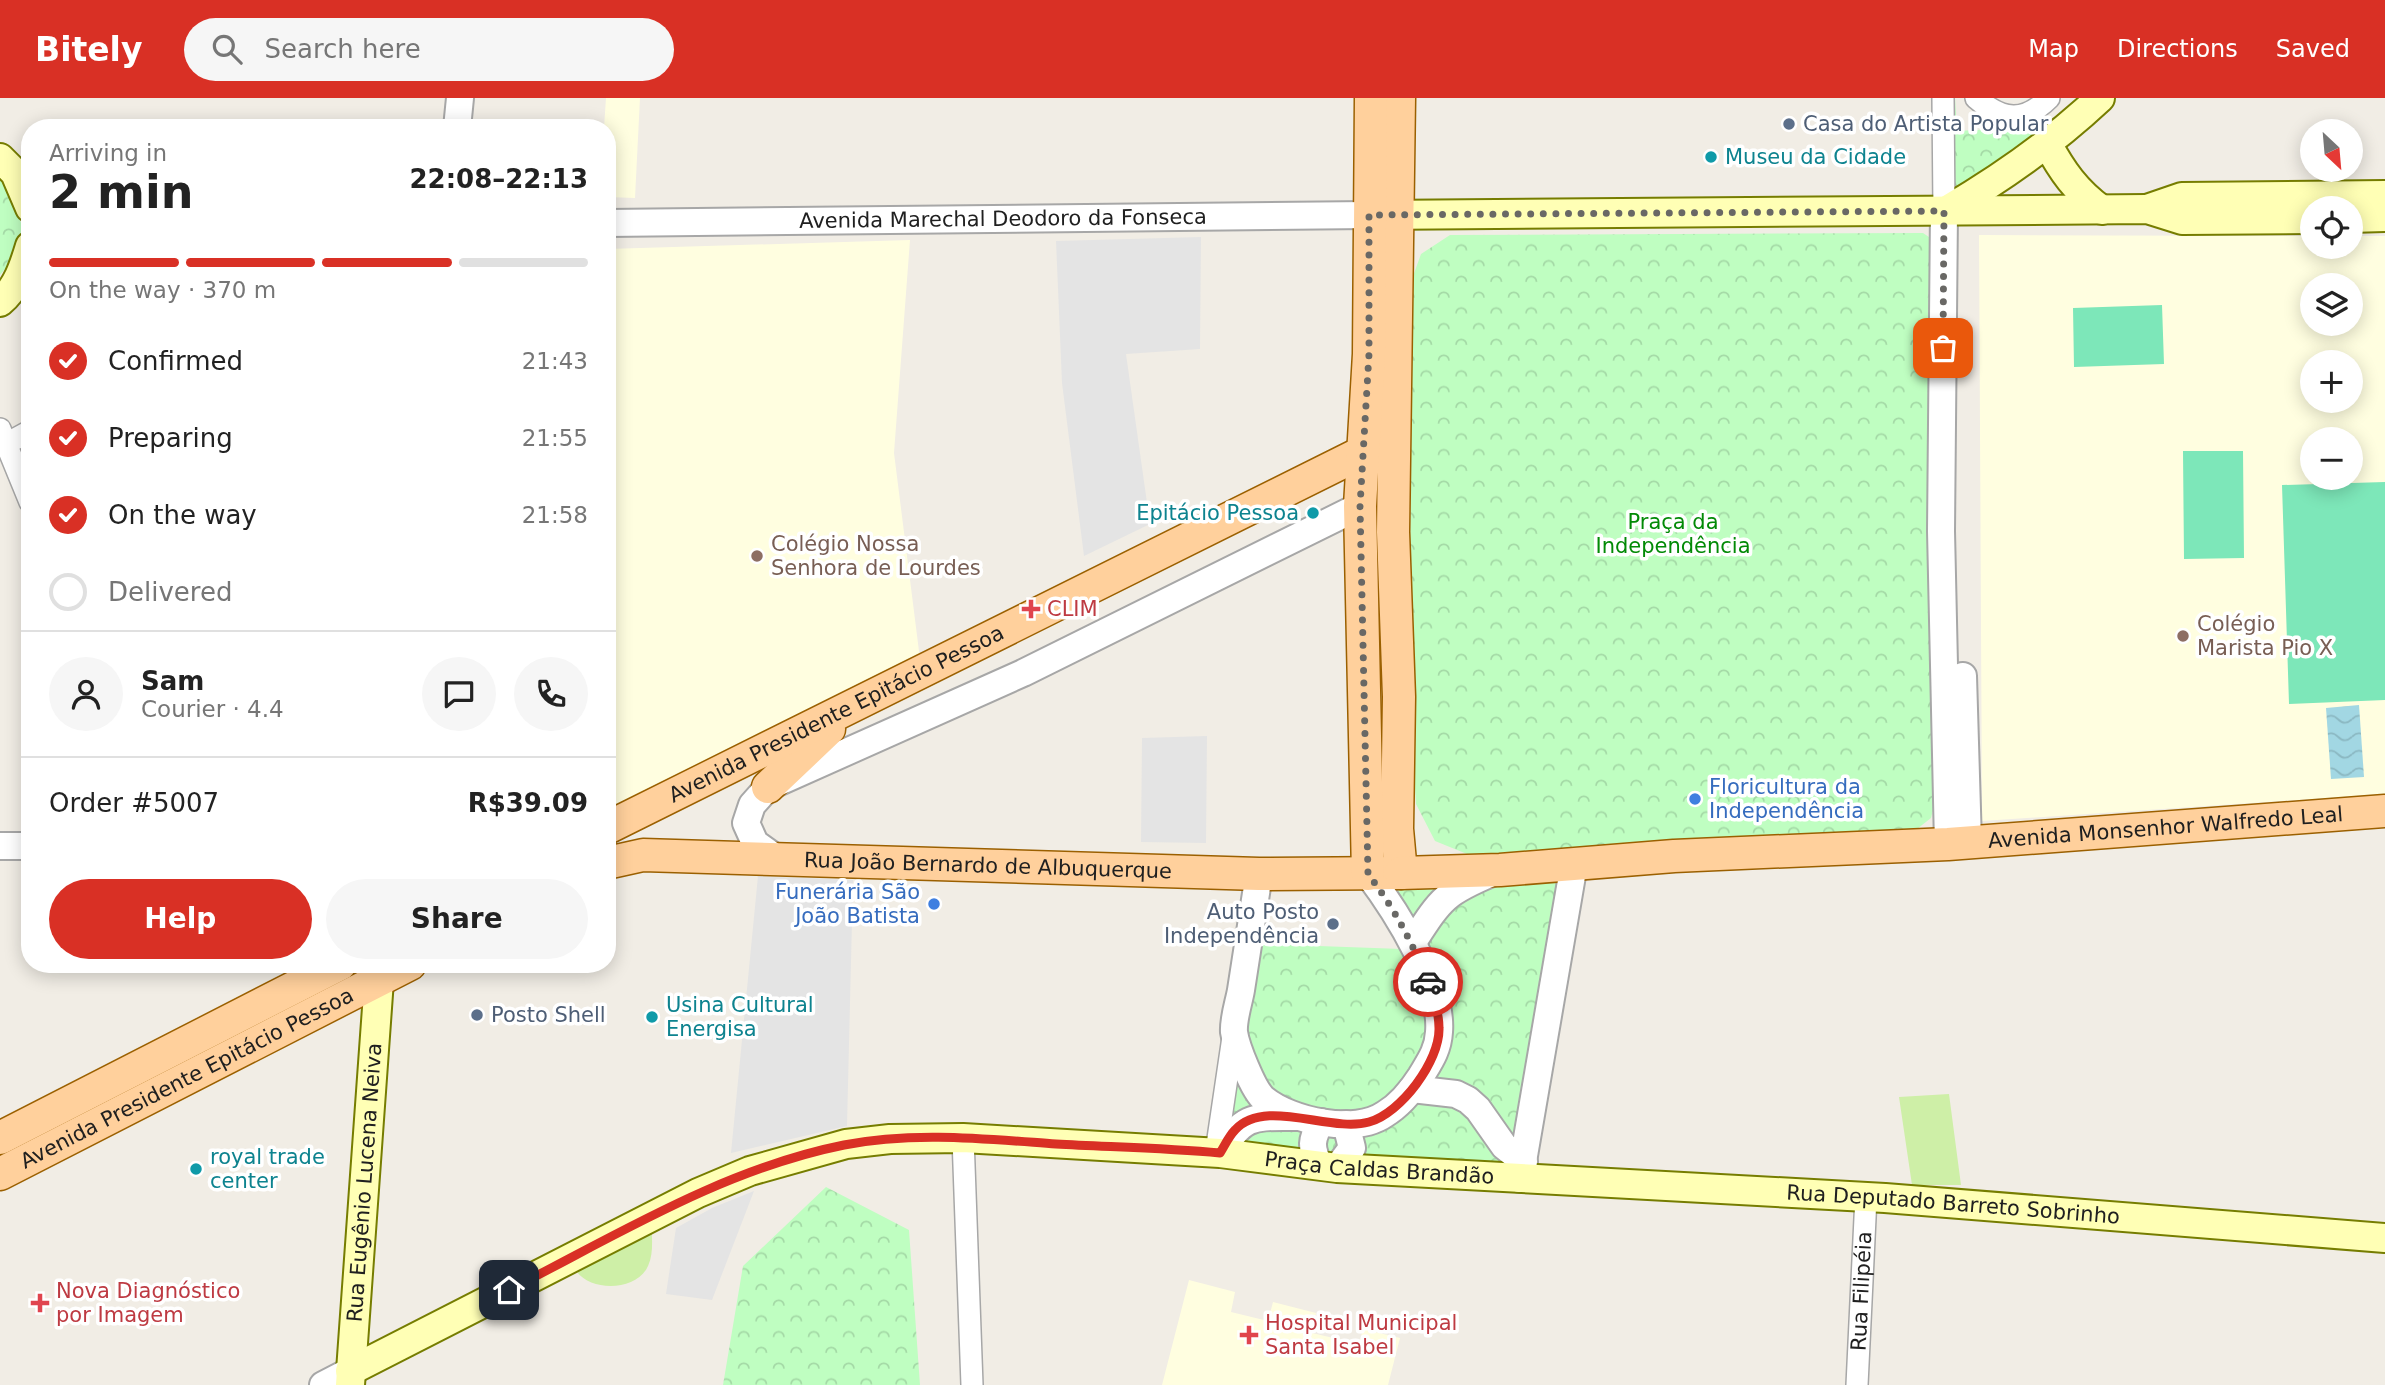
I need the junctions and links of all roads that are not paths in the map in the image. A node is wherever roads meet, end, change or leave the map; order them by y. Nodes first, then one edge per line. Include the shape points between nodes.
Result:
1 (460, 98) edge
2 (1371, 98) edge
3 (1399, 98) edge
4 (1943, 98) edge
5 (1976, 98) edge
6 (2049, 98) edge
7 (2100, 98) edge
8 (2030, 114) junction
9 (458, 119) edge
10 (2047, 143) junction
11 (0, 158) edge
12 (21, 187) edge
13 (2385, 195) edge
14 (2147, 209) junction
15 (2102, 210) junction
16 (1951, 212) junction
17 (1383, 215) junction
18 (2385, 217) edge
19 (2363, 218) edge
20 (2300, 219) edge
21 (616, 223) edge
22 (21, 272) edge
23 (0, 302) edge
24 (21, 433) edge
25 (3, 436) edge
26 (1365, 451) junction
27 (21, 480) edge
28 (1360, 506) junction
29 (856, 704) junction
30 (768, 787) junction
31 (2385, 811) edge
32 (616, 824) edge
33 (1958, 843) junction
34 (0, 846) edge
35 (21, 846) edge
36 (776, 858) junction
37 (616, 861) edge
38 (1574, 864) junction
39 (1500, 870) junction
40 (1401, 873) junction
41 (1259, 874) junction
42 (1368, 874) junction
43 (1412, 942) junction
44 (322, 973) edge
45 (378, 973) edge
46 (380, 973) edge
47 (1234, 1031) junction
48 (1412, 1089) junction
49 (1323, 1121) junction
50 (0, 1138) edge
51 (963, 1138) junction
52 (1218, 1152) junction
53 (1328, 1167) junction
54 (1522, 1171) junction
55 (0, 1174) edge
56 (1866, 1197) junction
57 (2385, 1238) edge
58 (350, 1378) edge
59 (323, 1385) edge
60 (972, 1385) edge
61 (1857, 1385) edge

1 - 9 street
2 - 17 main road
3 - 17 main road
4 - 16 street
5 - 8 street via 2002,114
6 - 8 street
7 - 10 main road
8 - 10 street
10 - 15 main road via 2071,183
10 - 16 main road
11 - 12 main road
13 - 14 main road via 2182,197
14 - 15 main road
14 - 20 main road via 2182,220
15 - 16 main road
16 - 17 main road
16 - 33 street via 1941,531
17 - 21 street, Avenida Marechal Deodoro da Fonseca
17 - 26 main road
17 - 40 main road
18 - 19 main road
22 - 23 main road
24 - 25 street
25 - 27 street
26 - 28 main road
26 - 29 main road, Avenida Presidente Epitácio Pessoa
28 - 30 street, Avenida Presidente Epitácio Pessoa via 1023,673
28 - 42 main road
29 - 30 main road
29 - 32 main road, Avenida Presidente Epitácio Pessoa
30 - 36 street, Avenida Presidente Epitácio Pessoa via 752,805 746,823 755,843
31 - 33 main road, Avenida Monsenhor Walfredo Leal
33 - 38 main road
34 - 35 street
36 - 37 main road, Rua João Bernardo de Albuquerque via 643,855
36 - 41 main road, Rua João Bernardo de Albuquerque
38 - 39 main road
38 - 54 street, Praça Caldas Brandão
39 - 40 main road
39 - 43 street via 1451,891
40 - 42 main road
41 - 42 main road, Rua João Bernardo de Albuquerque
41 - 47 street
42 - 43 street, Praça Caldas Brandão
43 - 48 street, Praça Caldas Brandão via 1437,1006 1439,1030 1436,1051
44 - 50 main road, Avenida Presidente Epitácio Pessoa
45 - 55 main road, Avenida Presidente Epitácio Pessoa
46 - 58 main road, Rua Eugênio Lucena Neiva
47 - 49 street via 1252,1083 1264,1100
47 - 52 street
48 - 49 street, Praça Caldas Brandão via 1385,1115 1368,1122
48 - 54 street, Praça Caldas Brandão via 1456,1094 1468,1100
49 - 52 street, Praça Caldas Brandão via 1262,1117 1234,1131
49 - 53 street via 1311,1145
49 - 53 street via 1352,1148
51 - 52 main road, Praça Caldas Brandão
51 - 58 main road, Praça Caldas Brandão via 882,1132 750,1171 698,1193
51 - 60 street
52 - 53 main road, Praça Caldas Brandão
53 - 54 main road, Praça Caldas Brandão
54 - 56 main road, Rua Deputado Barreto Sobrinho
56 - 57 main road, Rua Deputado Barreto Sobrinho
56 - 61 street, Rua Filipéia
58 - 59 street

